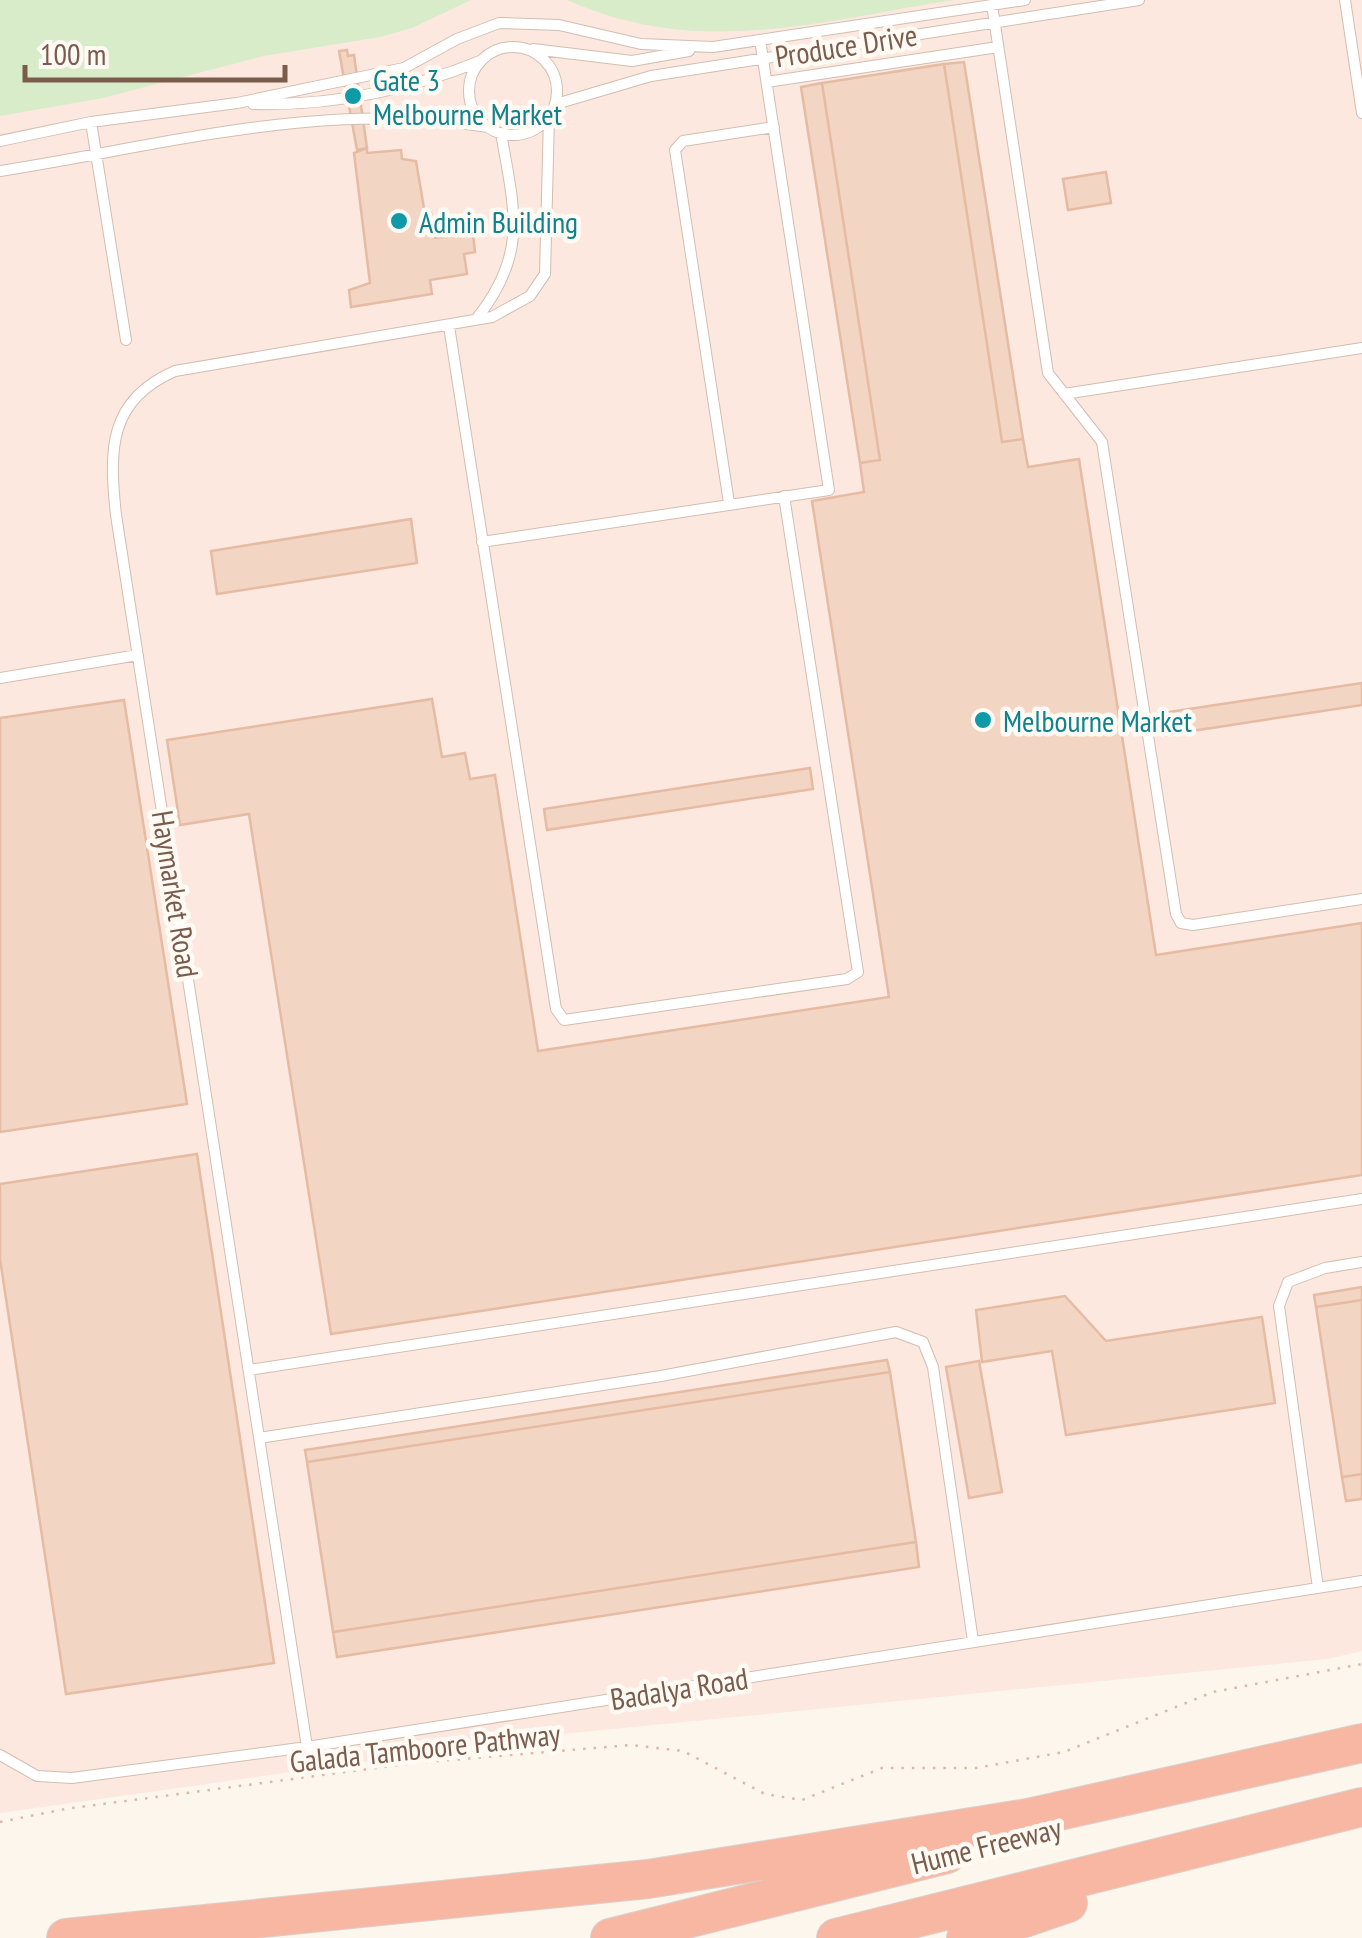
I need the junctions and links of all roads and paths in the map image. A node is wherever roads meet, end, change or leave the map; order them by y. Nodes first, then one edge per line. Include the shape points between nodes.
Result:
1 (1025, 0) edge
2 (1139, 0) edge
3 (1345, 0) edge
4 (992, 5) junction
5 (995, 22) junction
6 (760, 40) junction
7 (998, 46) junction
8 (713, 47) junction
9 (522, 48) junction
10 (1358, 56) edge
11 (763, 58) junction
12 (482, 60) junction
13 (767, 82) junction
14 (237, 103) junction
15 (556, 104) junction
16 (1362, 113) edge
17 (549, 118) junction
18 (91, 122) junction
19 (488, 127) junction
20 (774, 127) junction
21 (501, 133) junction
22 (0, 141) edge
23 (97, 156) junction
24 (0, 171) edge
25 (477, 318) junction
26 (449, 326) junction
27 (126, 340) dead end
28 (1362, 348) edge
29 (1064, 394) junction
30 (784, 496) junction
31 (729, 504) junction
32 (482, 542) junction
33 (138, 655) junction
34 (0, 678) edge
35 (1362, 899) edge
36 (1362, 1199) edge
37 (1362, 1262) edge
38 (249, 1370) junction
39 (259, 1438) junction
40 (1362, 1581) edge
41 (1318, 1588) junction
42 (973, 1642) junction
43 (1362, 1664) edge
44 (1362, 1743) edge
45 (307, 1747) junction
46 (1362, 1752) edge
47 (0, 1755) edge
48 (1362, 1807) edge
49 (0, 1822) edge
50 (1306, 1822) junction
51 (66, 1938) edge
52 (610, 1938) edge
53 (836, 1938) edge
54 (966, 1938) edge

1 - 4 lane, Produce Drive
2 - 5 lane, Produce Drive
3 - 10 lane
4 - 5 lane
4 - 6 lane, Produce Drive
5 - 7 lane
5 - 11 lane, Produce Drive
6 - 8 lane, Produce Drive
6 - 11 lane
7 - 13 lane
7 - 29 lane via 1048,373
8 - 9 lane, Produce Drive via 632,60
8 - 14 lane, Produce Drive via 642,44 560,25 500,24 404,68
9 - 12 lane
9 - 15 lane via 547,62 558,89
10 - 16 lane
11 - 13 lane
11 - 15 lane, Produce Drive via 651,76
12 - 14 lane, Produce Drive via 405,88 320,102
12 - 19 lane via 473,72 471,102
13 - 20 lane
14 - 18 lane, Produce Drive
15 - 17 lane
17 - 21 lane via 528,133
17 - 25 lane, Haymarket Road via 544,274 508,312
18 - 22 lane, Produce Drive
18 - 23 lane
19 - 21 lane
19 - 23 lane via 408,118 300,120
20 - 30 lane via 830,490
20 - 31 lane via 680,142 675,150
21 - 25 lane via 515,246 498,292
23 - 24 lane
23 - 27 lane
25 - 26 lane, Haymarket Road
26 - 32 lane
26 - 33 lane, Haymarket Road via 175,371 133,397 118,423 113,486
28 - 29 lane
29 - 35 lane via 1102,442 1177,918 1193,925
30 - 31 lane
30 - 32 lane via 859,968 847,979 568,1022 557,1013
31 - 32 lane
33 - 34 lane
33 - 38 lane, Haymarket Road
36 - 38 lane
37 - 41 lane via 1288,1282 1279,1306
38 - 39 lane, Haymarket Road
39 - 42 lane via 896,1332 923,1342 933,1367
39 - 45 lane, Haymarket Road
40 - 41 lane, Badalya Road
41 - 42 lane, Badalya Road
42 - 45 lane, Badalya Road
43 - 49 path, Galada Tamboore Pathway via 1213,1692 1064,1752 976,1768 882,1768 802,1800 766,1794 683,1750 632,1745 414,1763
44 - 51 highway via 1028,1818 648,1880
45 - 47 lane, Badalya Road via 55,1778 22,1770
46 - 52 highway, Hume Freeway
48 - 50 highway, Hume Freeway
50 - 53 highway, Hume Freeway
50 - 54 highway

